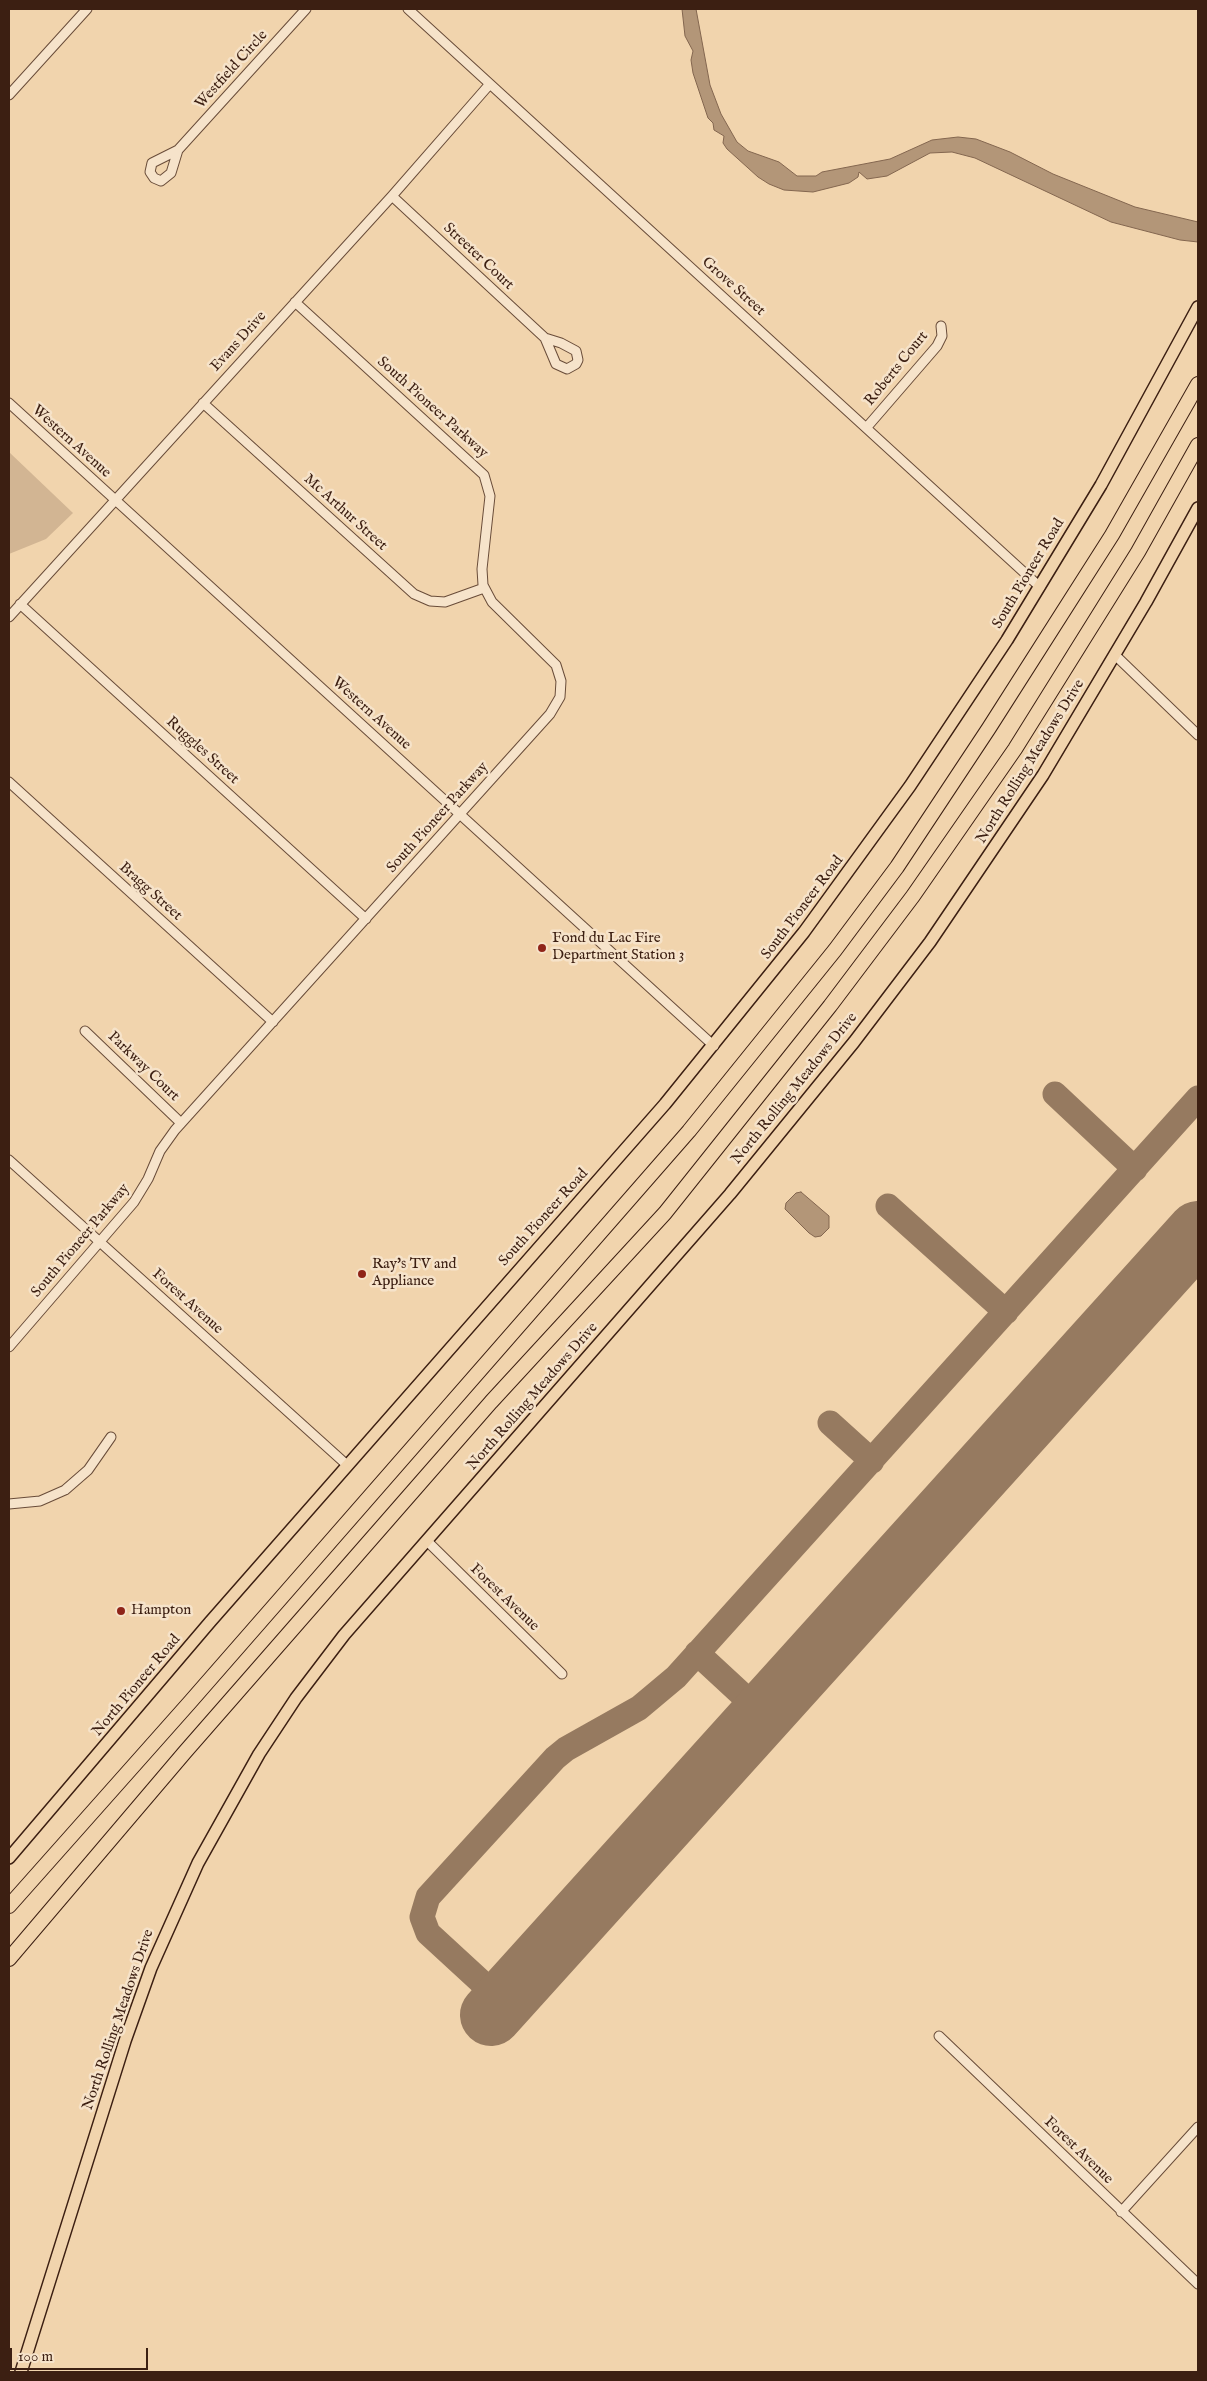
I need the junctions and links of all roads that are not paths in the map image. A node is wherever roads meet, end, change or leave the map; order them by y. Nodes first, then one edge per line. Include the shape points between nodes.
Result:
1 (87, 9) edge
2 (306, 9) edge
3 (408, 9) edge
4 (489, 85) junction
5 (9, 95) edge
6 (178, 150) dead end
7 (392, 196) junction
8 (295, 302) junction
9 (1198, 307) edge
10 (941, 326) dead end
11 (544, 338) dead end
12 (1198, 384) edge
13 (203, 403) junction
14 (9, 404) edge
15 (867, 427) junction
16 (1198, 445) edge
17 (115, 500) junction
18 (1198, 508) edge
19 (1040, 587) junction
20 (484, 588) junction
21 (20, 604) junction
22 (9, 617) edge
23 (1115, 656) junction
24 (1198, 735) edge
25 (9, 782) edge
26 (460, 814) junction
27 (366, 919) junction
28 (273, 1022) junction
29 (85, 1030) dead end
30 (714, 1046) junction
31 (181, 1123) junction
32 (9, 1160) edge
33 (99, 1242) junction
34 (9, 1347) edge
35 (111, 1437) dead end
36 (347, 1465) junction
37 (9, 1504) edge
38 (427, 1541) junction
39 (562, 1674) dead end
40 (9, 1858) edge
41 (9, 1906) edge
42 (9, 1959) edge
43 (939, 2036) dead end
44 (1198, 2127) edge
45 (1121, 2212) junction
46 (1198, 2284) edge
47 (21, 2372) edge

1 - 5 street
2 - 6 street, Westfield Circle
3 - 4 street, Grove Street
4 - 7 street, Evans Drive
4 - 15 street, Grove Street
7 - 8 street, Evans Drive
7 - 11 street, Streeter Court
8 - 13 street, Evans Drive
8 - 20 street, South Pioneer Parkway via 484,475 490,496 482,569
9 - 19 main road, South Pioneer Road via 1124,445
10 - 15 street, Roberts Court via 942,336 937,346
12 - 41 highway via 1112,535 994,720 897,867 835,950 689,1131
13 - 17 street, Evans Drive
13 - 20 street, Mc Arthur Street via 414,594 430,601 445,602
14 - 17 street, Western Avenue
15 - 19 street, Grove Street
16 - 42 highway via 1138,552 1015,749 926,878 830,1006 665,1213 485,1409
17 - 21 street, Evans Drive
17 - 26 street, Western Avenue
18 - 23 main road, North Rolling Meadows Drive
19 - 30 main road, South Pioneer Road via 964,707 884,823
20 - 26 street, South Pioneer Parkway via 492,602 552,659 559,673 561,690 557,705 550,714
21 - 22 street, Evans Drive
21 - 27 street, Ruggles Street
23 - 24 street
23 - 38 main road, North Rolling Meadows Drive via 1043,775 985,862 930,942 854,1042 730,1194
25 - 28 street, Bragg Street
26 - 27 street, South Pioneer Parkway
26 - 30 street, Western Avenue
27 - 28 street, South Pioneer Parkway
28 - 31 street, South Pioneer Parkway
29 - 31 street, Parkway Court
30 - 36 main road, South Pioneer Road
31 - 33 street, South Pioneer Parkway via 164,1146 137,1198
32 - 33 street, Forest Avenue
33 - 34 street, South Pioneer Parkway
33 - 36 street, Forest Avenue
35 - 37 street via 88,1470 64,1490 33,1502
36 - 40 main road, North Pioneer Road
38 - 39 street, Forest Avenue
38 - 47 main road, North Rolling Meadows Drive via 344,1635 285,1714 232,1798 190,1878 132,2020
43 - 45 street, Forest Avenue
44 - 45 street
45 - 46 street, Forest Avenue

